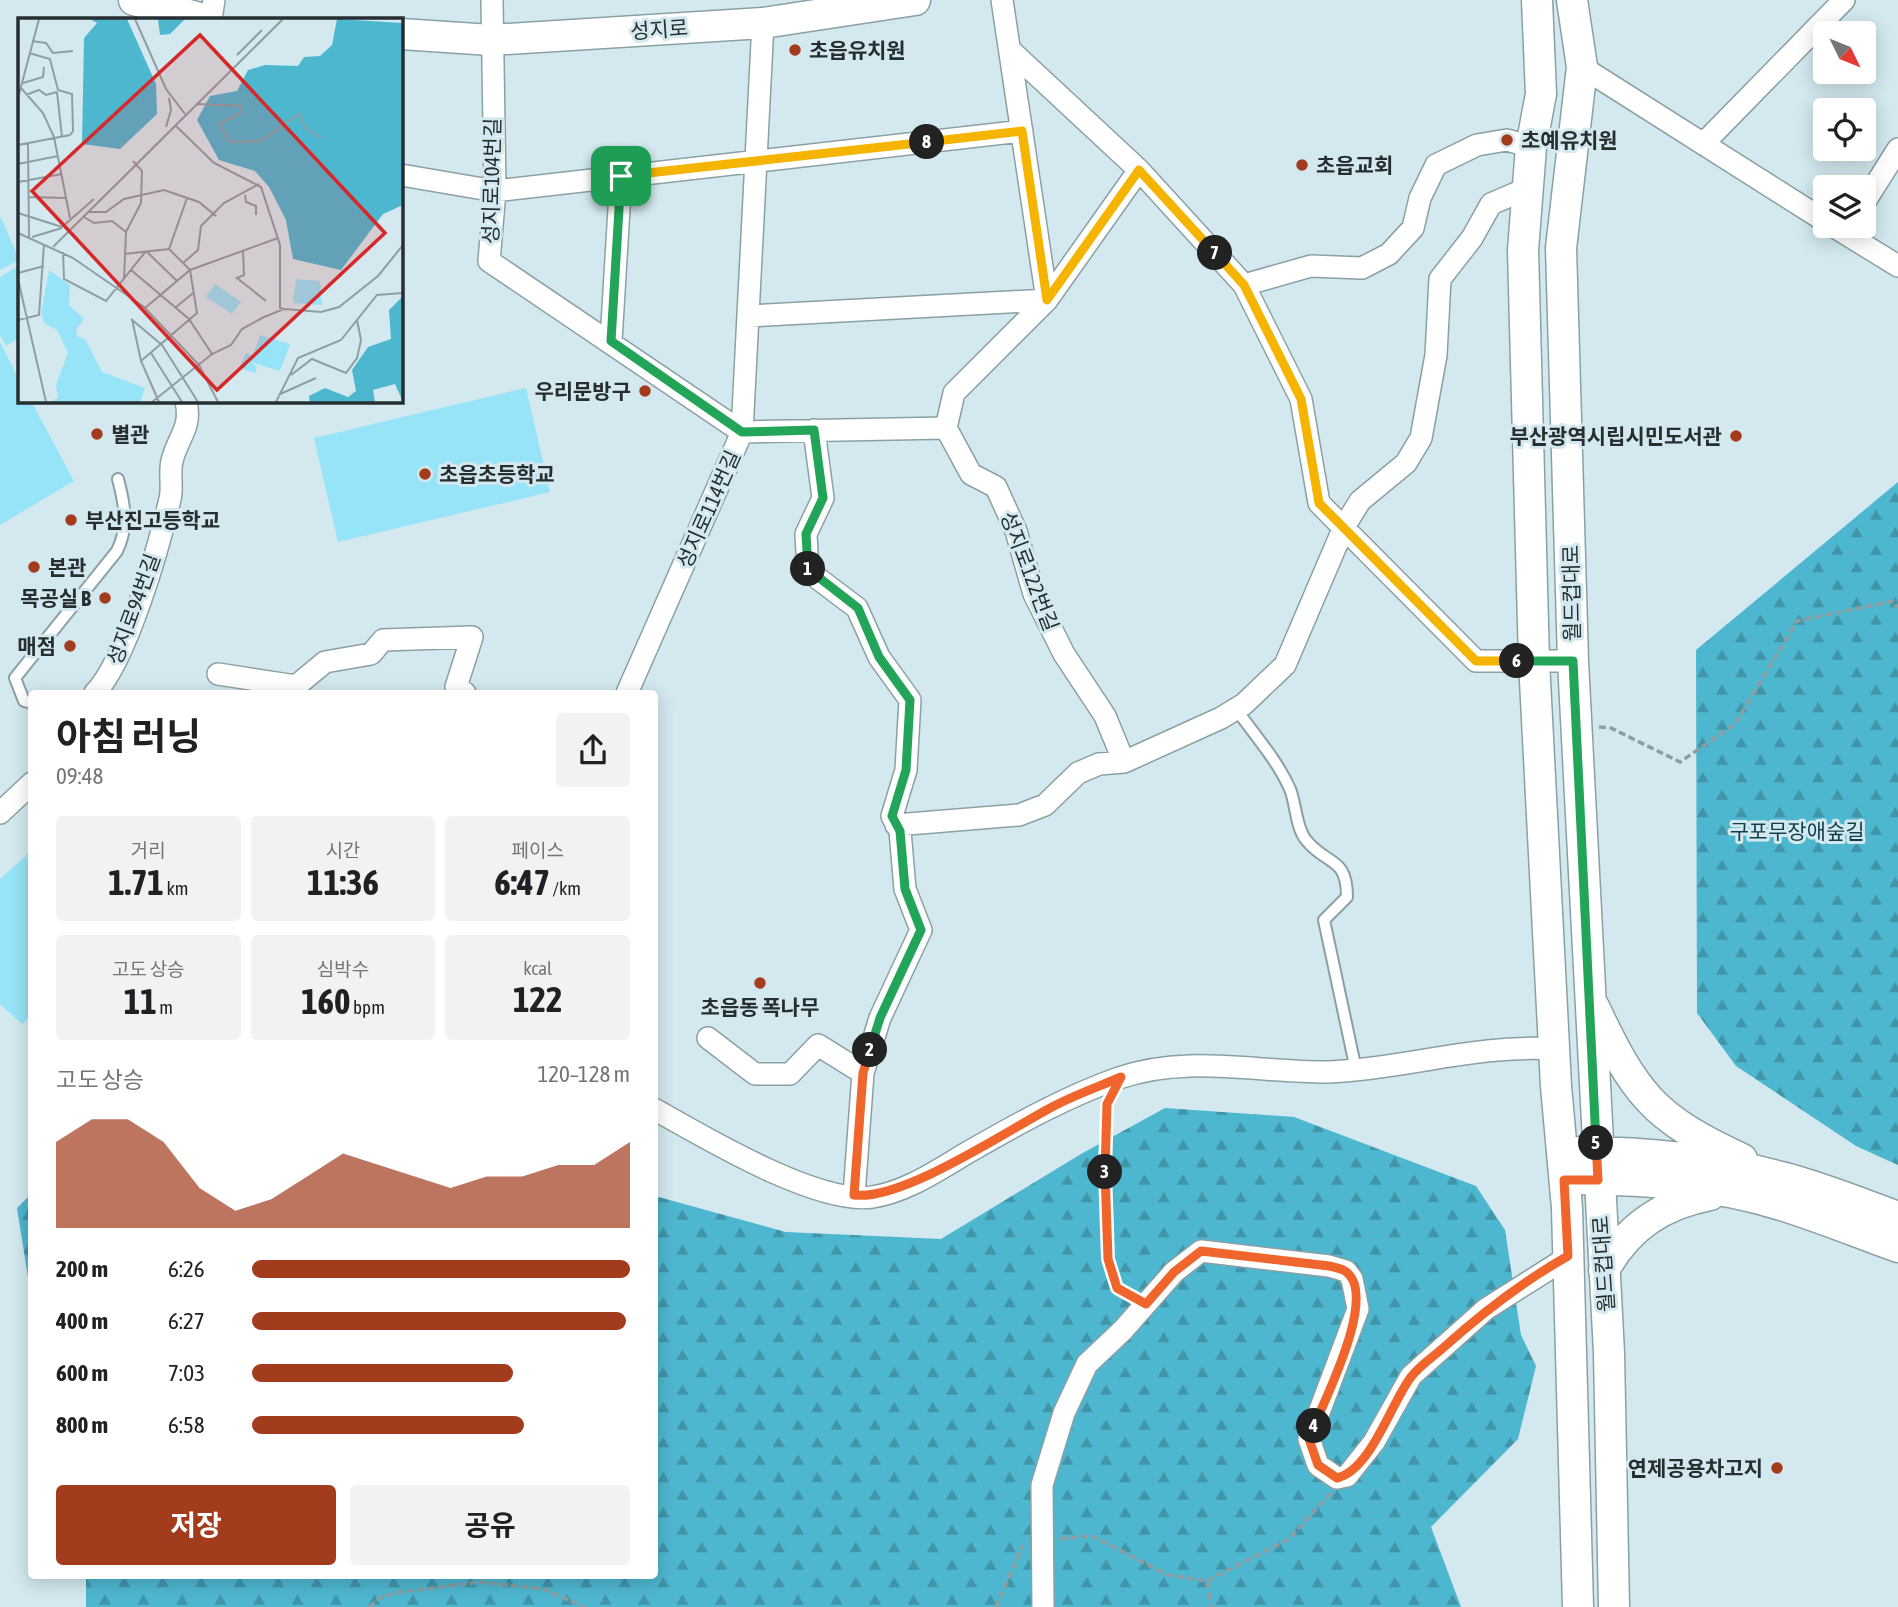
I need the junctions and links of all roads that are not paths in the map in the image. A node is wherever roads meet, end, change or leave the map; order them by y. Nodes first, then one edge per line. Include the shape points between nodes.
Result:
1 (134, 0) edge
2 (214, 0) edge
3 (492, 0) edge
4 (915, 0) edge
5 (1002, 0) edge
6 (1536, 0) edge
7 (1572, 0) edge
8 (1844, 0) edge
9 (767, 15) edge
10 (199, 18) edge
11 (211, 18) edge
12 (402, 34) edge
13 (491, 40) junction
14 (1010, 50) junction
15 (1582, 67) junction
16 (1022, 131) junction
17 (1703, 144) junction
18 (1531, 146) junction
19 (1898, 149) edge
20 (757, 161) junction
21 (1139, 170) junction
22 (402, 175) edge
23 (621, 176) junction
24 (1876, 184) edge
25 (1528, 188) junction
26 (495, 191) junction
27 (1813, 213) edge
28 (1857, 238) edge
29 (1898, 267) edge
30 (1244, 285) junction
31 (1047, 300) junction
32 (749, 316) junction
33 (611, 341) junction
34 (186, 402) edge
35 (946, 428) junction
36 (814, 430) junction
37 (742, 432) junction
38 (118, 479) dead end
39 (1344, 527) junction
40 (1534, 661) junction
41 (1573, 661) junction
42 (218, 674) dead end
43 (98, 690) edge
44 (460, 690) edge
45 (628, 690) edge
46 (28, 702) edge
47 (1236, 709) junction
48 (1124, 762) junction
49 (28, 787) edge
50 (0, 813) edge
51 (897, 825) junction
52 (1588, 994) junction
53 (708, 1038) dead end
54 (1554, 1049) junction
55 (1356, 1070) junction
56 (863, 1073) junction
57 (658, 1112) edge
58 (1562, 1166) junction
59 (1597, 1166) junction
60 (1784, 1177) junction
61 (1725, 1192) junction
62 (854, 1195) junction
63 (1898, 1217) edge
64 (1898, 1247) edge
65 (1568, 1256) junction
66 (1604, 1270) junction
67 (1043, 1607) edge
68 (1578, 1607) edge
69 (1614, 1607) edge

1 - 10 main road
2 - 11 street
3 - 13 street, 성지로104번길
4 - 9 main road, 성지로
5 - 14 street
6 - 18 main road, 월드컵대로 via 1541,94
7 - 15 main road, 월드컵대로
8 - 17 street
9 - 13 main road, 성지로
9 - 20 street, 성지로114번길
12 - 13 main road, 성지로
13 - 26 street, 성지로104번길
14 - 16 street
14 - 21 street
15 - 17 street
15 - 41 main road, 월드컵대로 via 1561,248
16 - 20 street
16 - 31 street
17 - 27 street
18 - 25 main road, 월드컵대로
18 - 30 street via 1507,140 1477,145 1436,165 1420,198 1413,228 1389,254 1362,268 1311,266
19 - 24 street
20 - 23 street
20 - 32 street, 성지로114번길
21 - 30 street
21 - 31 street
22 - 26 street
23 - 26 street
23 - 33 street
25 - 39 street via 1491,204 1440,279 1436,355 1421,438 1406,463 1360,501
25 - 40 main road, 월드컵대로 via 1524,250
26 - 33 street, 성지로104번길 via 489,261
28 - 29 street
30 - 39 street via 1301,399 1319,503
31 - 32 street
31 - 35 street via 954,393
32 - 37 street, 성지로114번길
33 - 37 street, 성지로104번길
34 - 43 street, 성지로94번길 via 190,418 172,462 171,495 145,587 107,681
35 - 36 street
35 - 48 street, 성지로122번길 via 971,474 996,487 1016,531 1034,594 1064,654 1105,716
36 - 37 street
36 - 51 street via 823,498 806,534 808,571 858,608 879,657 910,700 906,770 892,816
37 - 45 street, 성지로114번길
38 - 46 lane via 125,534 117,551 15,678
39 - 40 street via 1476,661
39 - 47 street via 1285,665
40 - 41 street
40 - 54 main road, 월드컵대로
41 - 52 main road, 월드컵대로
42 - 44 street via 296,686 326,662 372,654 383,640 472,637 456,687
47 - 48 street
47 - 55 lane via 1277,765 1305,839 1343,869 1347,879 1347,897 1324,920
48 - 51 street via 1099,764 1078,773 1045,805 1019,815
49 - 50 street
51 - 56 street via 905,889 921,930 880,1018
52 - 59 main road, 월드컵대로
52 - 60 main road via 1619,1060 1651,1104 1700,1137
53 - 56 street via 755,1074 790,1074 818,1045
54 - 55 street via 1520,1047
54 - 58 main road, 월드컵대로
55 - 62 street via 1175,1065 1121,1077 1056,1105 920,1180 872,1198
56 - 62 street
57 - 62 street via 745,1160 824,1192
58 - 59 main road
58 - 65 main road, 월드컵대로
59 - 60 main road via 1678,1157
59 - 61 main road
59 - 66 main road, 월드컵대로
60 - 63 main road
61 - 64 main road via 1779,1204
61 - 66 main road via 1689,1199 1646,1219
65 - 67 street via 1486,1309 1411,1376 1374,1442 1347,1475 1337,1478 1318,1465 1309,1439 1358,1309 1352,1279 1346,1271 1329,1266 1201,1251 1174,1272 1087,1364 1064,1413 1042,1485
65 - 68 main road, 월드컵대로
66 - 69 main road, 월드컵대로

